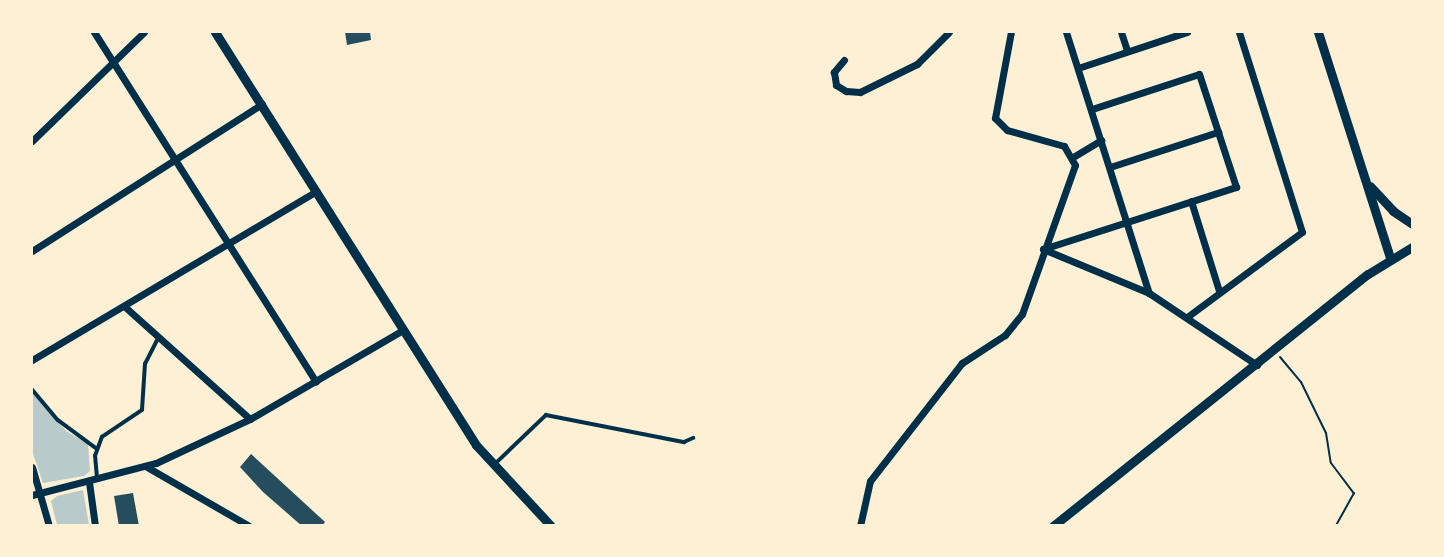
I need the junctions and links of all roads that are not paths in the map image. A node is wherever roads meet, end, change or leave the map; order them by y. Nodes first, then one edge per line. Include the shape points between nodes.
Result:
1 (94, 32) edge
2 (144, 32) edge
3 (215, 32) edge
4 (949, 32) edge
5 (1011, 32) edge
6 (1066, 32) edge
7 (1121, 32) edge
8 (1187, 32) edge
9 (1239, 32) edge
10 (1318, 32) edge
11 (1127, 51) junction
12 (844, 60) dead end
13 (113, 62) junction
14 (1078, 68) junction
15 (262, 104) junction
16 (1092, 109) junction
17 (1218, 132) junction
18 (1101, 140) junction
19 (32, 141) edge
20 (1073, 157) junction
21 (175, 160) junction
22 (1110, 167) junction
23 (1365, 180) junction
24 (317, 191) junction
25 (1191, 201) junction
26 (1126, 222) junction
27 (1412, 223) edge
28 (228, 244) junction
29 (1412, 247) edge
30 (1043, 249) junction
31 (32, 251) edge
32 (1390, 258) junction
33 (1219, 291) junction
34 (1149, 293) junction
35 (124, 306) junction
36 (1187, 317) junction
37 (403, 330) junction
38 (159, 337) junction
39 (32, 360) edge
40 (1257, 365) junction
41 (316, 382) junction
42 (32, 389) edge
43 (250, 419) junction
44 (694, 438) dead end
45 (96, 448) junction
46 (494, 464) junction
47 (32, 467) edge
48 (146, 467) junction
49 (97, 479) junction
50 (89, 482) junction
51 (41, 493) junction
52 (521, 493) junction
53 (32, 495) edge
54 (49, 526) edge
55 (95, 526) edge
56 (249, 526) edge
57 (544, 526) edge
58 (551, 526) edge
59 (860, 526) edge
60 (1053, 526) edge

1 - 13 street
2 - 13 street
3 - 15 street
4 - 12 street via 917,64 860,92 845,92 836,85 834,72
5 - 20 street via 995,105 999,125 1064,146
6 - 14 street
7 - 11 street
8 - 11 street
9 - 33 street via 1303,232
10 - 23 street
11 - 14 street
13 - 19 street
13 - 21 street
14 - 16 street
15 - 21 street
15 - 24 street
16 - 17 street via 1199,74
16 - 18 street
17 - 22 street
17 - 25 street via 1236,187
18 - 20 street
18 - 22 street
20 - 30 street via 1075,164
21 - 28 street
21 - 31 street
22 - 26 street
23 - 27 street via 1385,204
23 - 32 street
24 - 28 street
24 - 37 street
25 - 26 street
25 - 33 street
26 - 30 street
26 - 34 street
28 - 35 street
28 - 41 street
29 - 32 street
30 - 34 street
30 - 59 street via 1021,314 1005,335 962,363 870,481
32 - 40 street
33 - 36 street
34 - 36 street
35 - 38 street
35 - 39 street
36 - 40 street
37 - 41 street
37 - 46 street via 476,445
38 - 43 street
38 - 45 lane via 145,364 142,410 134,419 106,432
40 - 60 street
41 - 43 street
42 - 45 lane via 58,420
43 - 48 street
44 - 46 lane via 684,442 546,415
45 - 49 lane
46 - 52 street
47 - 51 street
48 - 49 street
48 - 56 street
49 - 50 street
50 - 51 street
50 - 55 street
51 - 53 street
51 - 54 street
52 - 57 street
52 - 58 street

